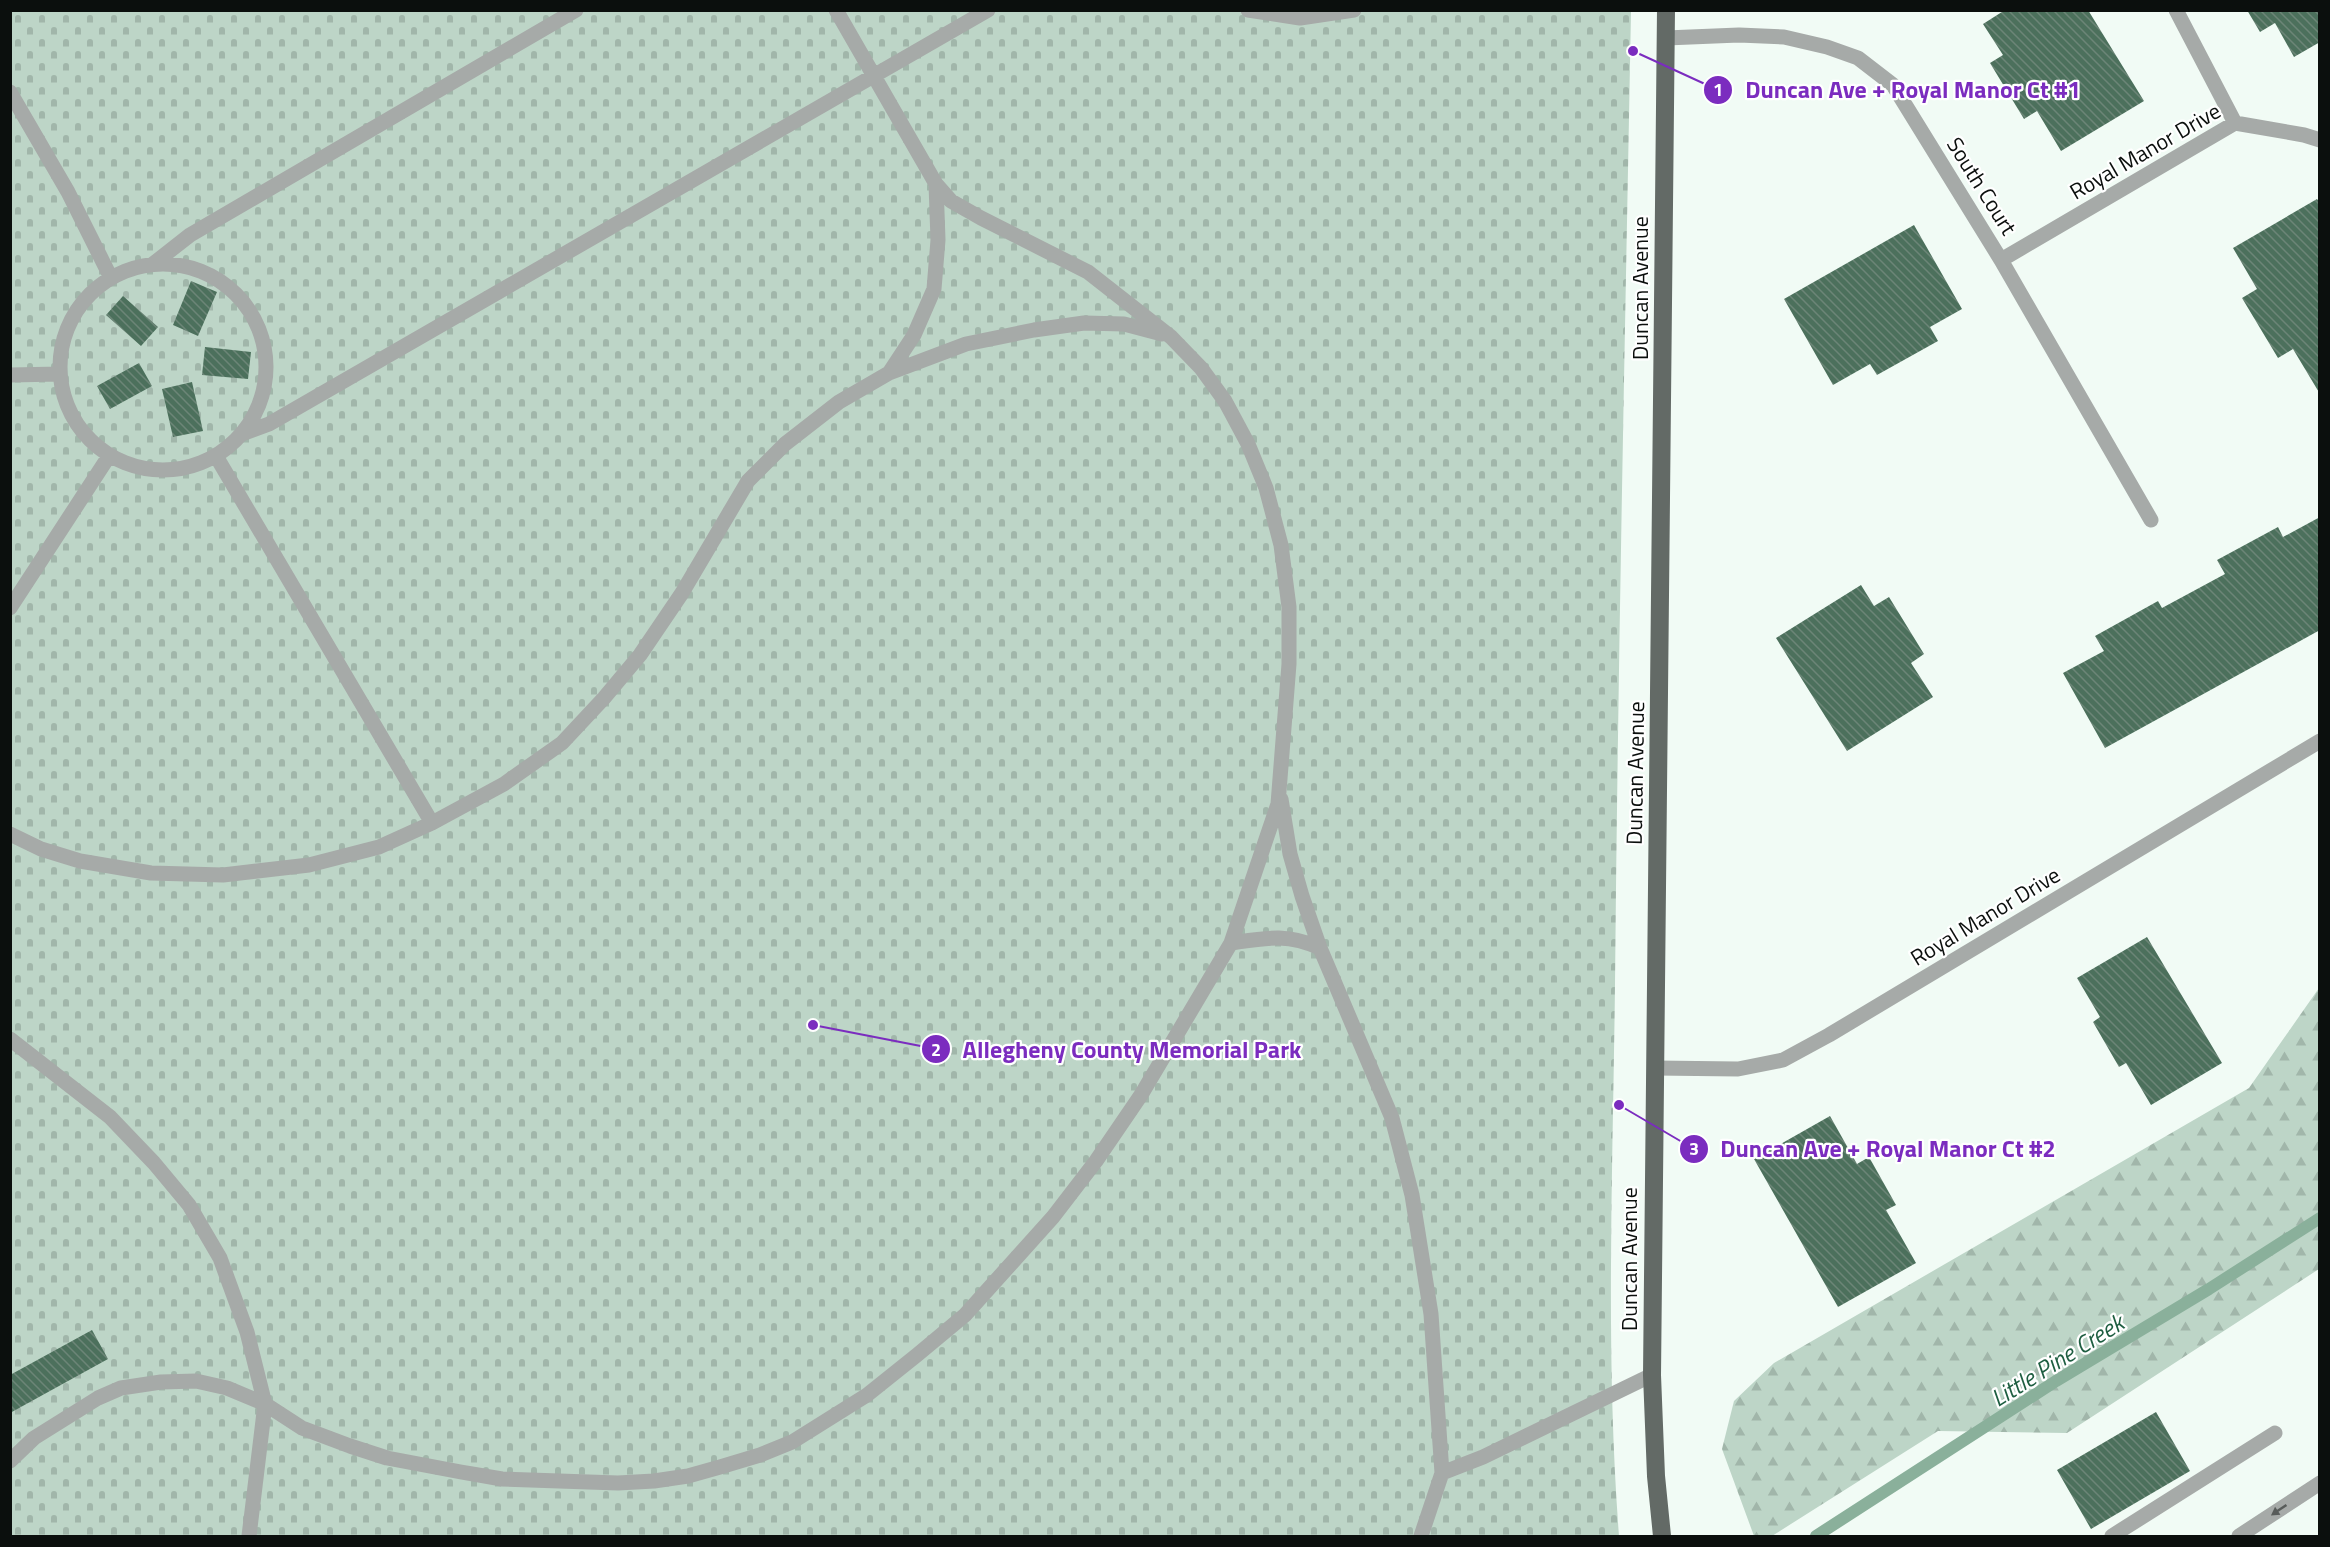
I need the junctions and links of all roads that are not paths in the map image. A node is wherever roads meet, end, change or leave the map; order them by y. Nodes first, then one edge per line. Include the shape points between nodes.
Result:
1 (576, 10) edge
2 (836, 10) edge
3 (988, 10) edge
4 (1248, 10) edge
5 (1354, 10) edge
6 (1666, 10) edge
7 (2176, 10) edge
8 (1666, 38) junction
9 (873, 75) junction
10 (10, 92) edge
11 (2235, 123) junction
12 (2319, 140) edge
13 (936, 184) junction
14 (2001, 260) junction
15 (153, 264) junction
16 (111, 278) junction
17 (1171, 337) junction
18 (889, 373) junction
19 (60, 374) junction
20 (10, 375) edge
21 (242, 434) junction
22 (109, 456) junction
23 (216, 456) junction
24 (2151, 520) dead end
25 (10, 608) edge
26 (2319, 741) edge
27 (1280, 788) junction
28 (432, 823) junction
29 (10, 834) edge
30 (1231, 943) junction
31 (1320, 948) junction
32 (10, 1039) edge
33 (1654, 1068) junction
34 (1652, 1375) junction
35 (265, 1404) junction
36 (2275, 1433) dead end
37 (10, 1461) edge
38 (1442, 1473) junction
39 (2319, 1483) edge
40 (249, 1536) edge
41 (1421, 1536) edge
42 (1662, 1536) edge
43 (2112, 1536) edge
44 (2239, 1536) edge

1 - 15 lane via 190,235
2 - 9 lane
3 - 9 lane
4 - 5 lane via 1300,18
6 - 8 main road, Duncan Avenue
7 - 11 lane
8 - 14 lane, South Court via 1738,34 1784,38 1858,58 1893,85
8 - 33 main road, Duncan Avenue
9 - 13 lane
9 - 21 lane via 269,424
10 - 16 lane via 68,192
11 - 12 lane, Royal Manor Drive
11 - 14 lane, Royal Manor Drive
13 - 17 lane via 951,201 1088,272
13 - 18 lane via 938,240 934,289 914,334
14 - 24 lane, South Court
15 - 16 lane
15 - 21 lane via 176,264 206,273 236,294 253,316 263,346 266,373 259,403
16 - 19 lane via 87,297 69,322 61,347
17 - 18 lane via 1124,324 1083,323 966,344
17 - 27 lane via 1219,393 1248,444 1266,488 1281,545 1289,607 1289,664
18 - 28 lane via 839,402 785,444 748,481 640,655 562,743 504,784
19 - 20 lane
19 - 22 lane via 67,406 77,425
21 - 23 lane
22 - 23 lane via 156,470 185,468
22 - 25 lane
23 - 28 lane
26 - 33 lane, Royal Manor Drive via 1782,1060 1738,1069
27 - 30 lane
27 - 31 lane via 1290,854
28 - 29 lane via 369,850 309,865 223,875 151,873 80,861
30 - 31 lane via 1300,939
30 - 35 lane via 1141,1095 1053,1217 965,1315 867,1395 792,1442 720,1467 654,1481 502,1479 387,1458 302,1428
31 - 38 lane via 1392,1119 1412,1195 1431,1314
32 - 35 lane via 110,1118 189,1205 220,1258 247,1332
33 - 34 main road, Duncan Avenue
34 - 38 lane
34 - 42 main road, Duncan Avenue
35 - 37 lane via 227,1388 196,1381 121,1388 34,1438
35 - 40 lane
36 - 43 lane
38 - 41 lane
39 -> 44 lane

